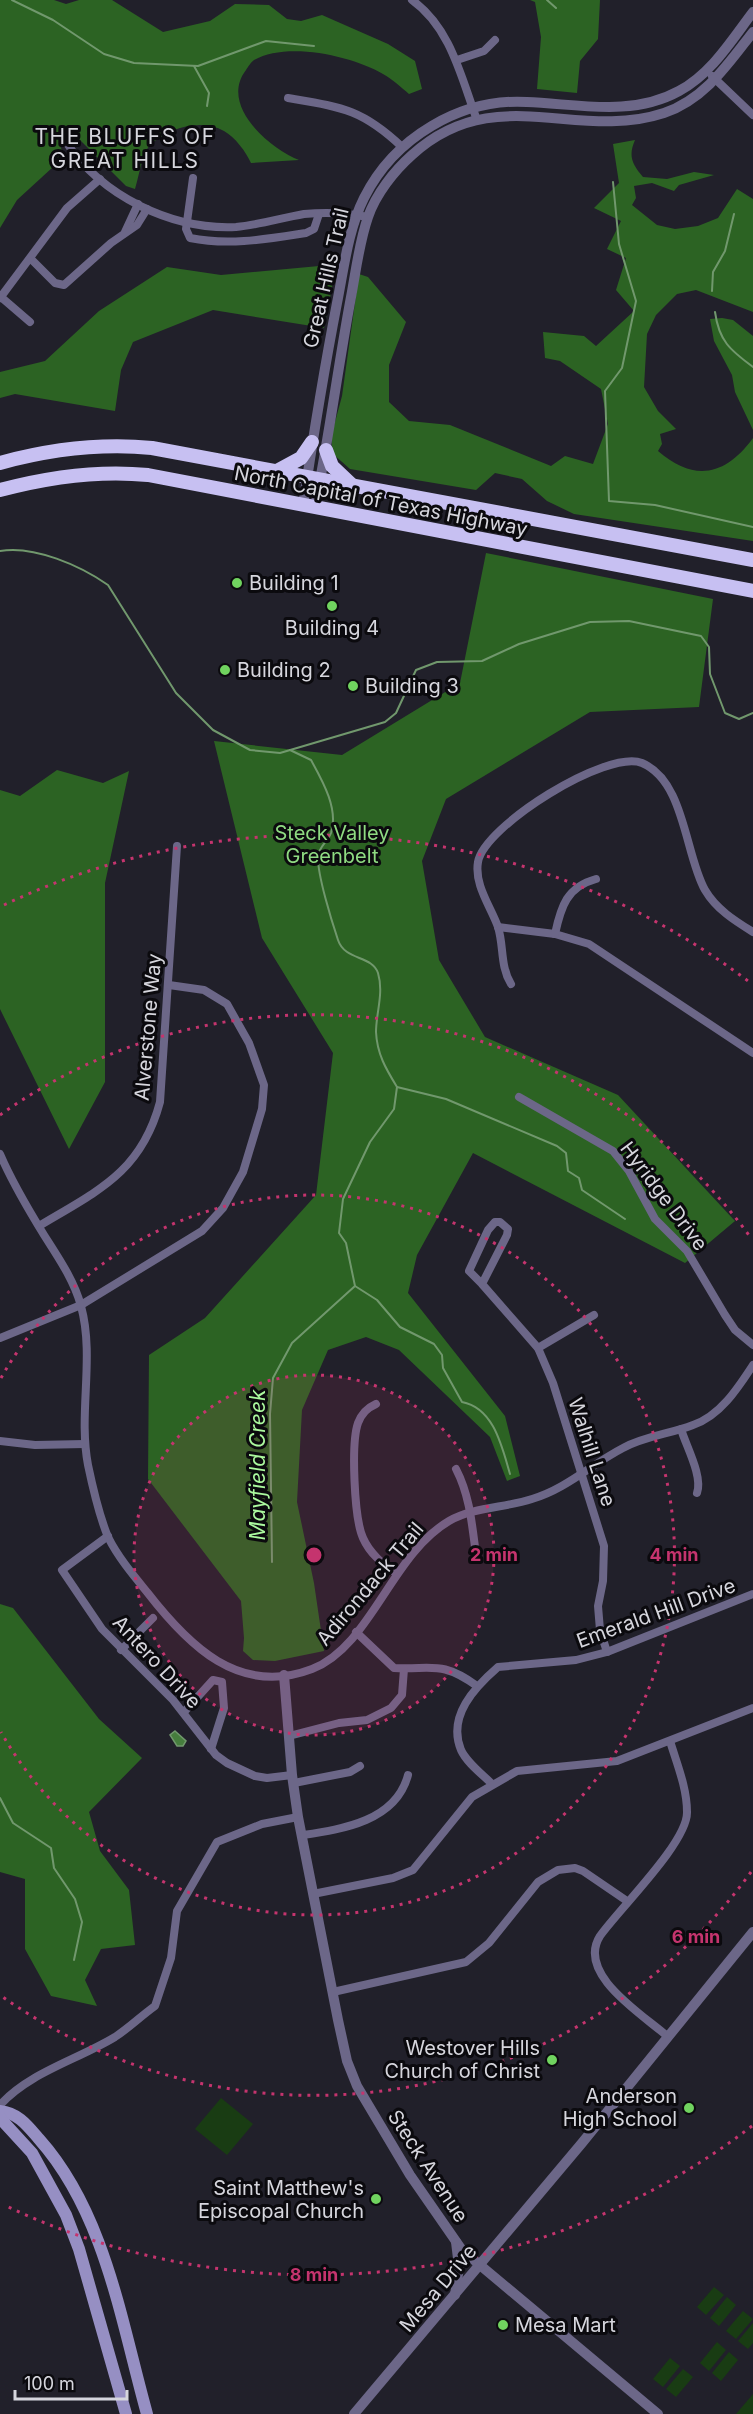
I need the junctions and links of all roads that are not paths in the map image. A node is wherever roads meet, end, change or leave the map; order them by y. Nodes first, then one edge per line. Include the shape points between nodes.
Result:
1 (412, 0) edge
2 (753, 12) edge
3 (753, 32) edge
4 (495, 40) dead end
5 (457, 60) junction
6 (706, 71) junction
7 (715, 79) junction
8 (288, 98) dead end
9 (473, 108) junction
10 (753, 115) edge
11 (477, 120) junction
12 (66, 142) dead end
13 (402, 147) junction
14 (193, 178) dead end
15 (100, 179) junction
16 (138, 204) junction
17 (147, 209) junction
18 (319, 214) junction
19 (356, 215) junction
20 (368, 217) junction
21 (186, 222) junction
22 (125, 232) junction
23 (31, 259) junction
24 (1, 297) edge
25 (30, 322) dead end
26 (326, 360) junction
27 (338, 362) junction
28 (312, 442) junction
29 (326, 450) junction
30 (0, 463) edge
31 (277, 471) junction
32 (314, 478) junction
33 (351, 484) junction
34 (0, 490) edge
35 (309, 506) junction
36 (753, 560) edge
37 (753, 591) edge
38 (177, 846) dead end
39 (596, 879) dead end
40 (498, 927) junction
41 (753, 932) edge
42 (555, 934) junction
43 (511, 984) dead end
44 (169, 985) junction
45 (753, 1053) edge
46 (519, 1097) dead end
47 (0, 1154) edge
48 (39, 1227) junction
49 (482, 1284) junction
50 (81, 1305) junction
51 (594, 1315) dead end
52 (0, 1338) edge
53 (753, 1345) edge
54 (538, 1348) junction
55 (753, 1365) edge
56 (376, 1404) dead end
57 (681, 1429) junction
58 (0, 1441) edge
59 (85, 1444) junction
60 (456, 1469) dead end
61 (582, 1473) junction
62 (697, 1493) dead end
63 (471, 1512) junction
64 (108, 1536) junction
65 (476, 1555) dead end
66 (397, 1574) junction
67 (753, 1594) edge
68 (153, 1618) dead end
69 (356, 1632) junction
70 (121, 1650) junction
71 (607, 1652) junction
72 (404, 1669) junction
73 (284, 1675) junction
74 (477, 1686) junction
75 (753, 1708) edge
76 (184, 1712) junction
77 (289, 1736) junction
78 (670, 1741) junction
79 (211, 1749) junction
80 (360, 1766) dead end
81 (408, 1775) dead end
82 (293, 1779) junction
83 (492, 1784) junction
84 (298, 1816) junction
85 (303, 1835) junction
86 (313, 1894) junction
87 (627, 1901) junction
88 (753, 1932) edge
89 (333, 1992) junction
90 (667, 2036) junction
91 (0, 2105) edge
92 (0, 2110) edge
93 (0, 2118) edge
94 (69, 2221) junction
95 (93, 2225) junction
96 (455, 2242) junction
97 (479, 2266) junction
98 (455, 2296) junction
99 (126, 2414) edge
100 (147, 2414) edge
101 (354, 2414) edge
102 (658, 2414) edge

1 - 5 street via 425,9
2 - 6 street, Great Hills Trail
3 - 7 street, Great Hills Trail
4 - 5 street via 484,51
5 - 9 street
6 - 7 street
6 - 9 street, Great Hills Trail via 679,92 636,106 524,101
7 - 10 street
7 - 11 street, Great Hills Trail via 684,103 628,121 530,114
8 - 13 street via 353,111 377,123
9 - 11 street
9 - 13 street, Great Hills Trail via 438,122
11 - 20 street, Great Hills Trail via 436,137 419,149 384,188
12 - 15 street
13 - 19 street, Great Hills Trail via 378,175
14 - 21 street
15 - 16 street
15 - 23 street via 67,208
16 - 17 street
16 - 22 street
17 - 21 street
17 - 22 street via 137,225
18 - 19 street
18 - 21 street via 236,226
18 - 21 street via 314,229 306,233 250,242 190,238
19 - 20 street
19 - 26 street, Great Hills Trail
20 - 27 street, Great Hills Trail
22 - 23 street via 64,285 55,283
23 - 24 street
24 - 25 street
26 - 27 street
26 - 28 street, Great Hills Trail
27 - 29 street, Great Hills Trail
28 - 31 highway via 301,458
28 - 32 street, Great Hills Trail
29 - 32 street, Great Hills Trail
29 - 33 highway via 332,466
30 - 31 highway, North Capital of Texas Highway via 107,445 180,452
31 - 32 highway, North Capital of Texas Highway
32 - 33 highway, North Capital of Texas Highway
32 - 35 street, Great Hills Trail
33 - 36 highway, North Capital of Texas Highway
34 - 35 highway, North Capital of Texas Highway via 60,477 121,472
35 - 37 highway, North Capital of Texas Highway
38 - 44 street, Alverstone Way
39 - 42 street via 584,882 567,896
40 - 41 street via 480,884 478,865 486,846 552,792 605,766 629,761 652,769 662,780 676,803 706,891 724,912
40 - 42 street
40 - 43 street via 504,973
42 - 45 street via 607,954
44 - 48 street, Alverstone Way via 160,1101 149,1135 120,1174
44 - 50 street via 204,990 227,1004 261,1074 262,1109 243,1172 213,1222
46 - 53 street, Hyridge Drive via 613,1151 655,1219 687,1251 725,1315
47 - 48 street, Adirondack Trail
48 - 50 street, Adirondack Trail via 71,1280
49 - 49 street, Walhill Lane via 507,1234 508,1229 500,1222 488,1230 469,1271
49 - 54 street, Walhill Lane
50 - 52 street
50 - 59 street, Adirondack Trail via 86,1345
51 - 54 street
54 - 61 street, Walhill Lane
55 - 57 street, Adirondack Trail via 722,1407 696,1425
56 - 66 street via 362,1414 355,1435 356,1515 370,1550
57 - 61 street, Adirondack Trail via 624,1448
57 - 62 street via 699,1487
58 - 59 street
59 - 64 street, Adirondack Trail
60 - 63 street
61 - 63 street, Adirondack Trail via 534,1499
61 - 71 street, Walhill Lane via 604,1546 598,1606
63 - 65 street
63 - 66 street, Adirondack Trail via 424,1539
64 - 70 street, Antero Drive via 62,1570 88,1611
64 - 73 street, Adirondack Trail via 146,1591 200,1651 238,1671
66 - 69 street, Adirondack Trail
67 - 71 street, Emerald Hill Drive
68 - 70 street
69 - 72 street via 386,1663
69 - 73 street, Adirondack Trail via 320,1665
70 - 76 street, Antero Drive
71 - 74 street, Emerald Hill Drive via 576,1660 505,1665
72 - 74 street via 441,1668
72 - 77 street via 402,1695 391,1708 367,1720
73 - 77 street, Steck Avenue
74 - 83 street, Emerald Hill Drive via 461,1712 458,1737 461,1750
75 - 78 street
76 - 79 street, Antero Drive
76 - 79 street via 213,1680 222,1682 224,1708
77 - 82 street, Steck Avenue
78 - 83 street via 617,1761 517,1771
78 - 87 street via 686,1794 688,1815 672,1848
79 - 82 street, Antero Drive via 227,1763 255,1776
80 - 82 street, Antero Drive via 350,1772
81 - 85 street via 399,1797 357,1826
82 - 84 street, Steck Avenue
83 - 86 street via 472,1797 413,1870 393,1878
84 - 85 street, Steck Avenue
84 - 91 street via 262,1824 217,1842 177,1911 171,1958 155,2007 118,2035 26,2082
85 - 86 street, Steck Avenue
86 - 89 street, Steck Avenue
87 - 89 street via 583,1870 558,1870 538,1882 496,1936 466,1962
87 - 90 street via 595,1944 597,1969 615,1991
88 - 90 street, Mesa Drive
89 - 96 street, Steck Avenue via 347,2061 357,2086
90 - 97 street, Mesa Drive
92 - 95 main road via 13,2112 43,2143 69,2176
93 - 94 main road via 37,2160
94 - 95 main road via 79,2219
94 - 99 main road
95 - 100 main road
96 - 97 street, Steck Avenue
96 - 98 street via 459,2267
97 - 98 street, Mesa Drive
97 - 102 street, Steck Avenue
98 - 101 street, Mesa Drive

